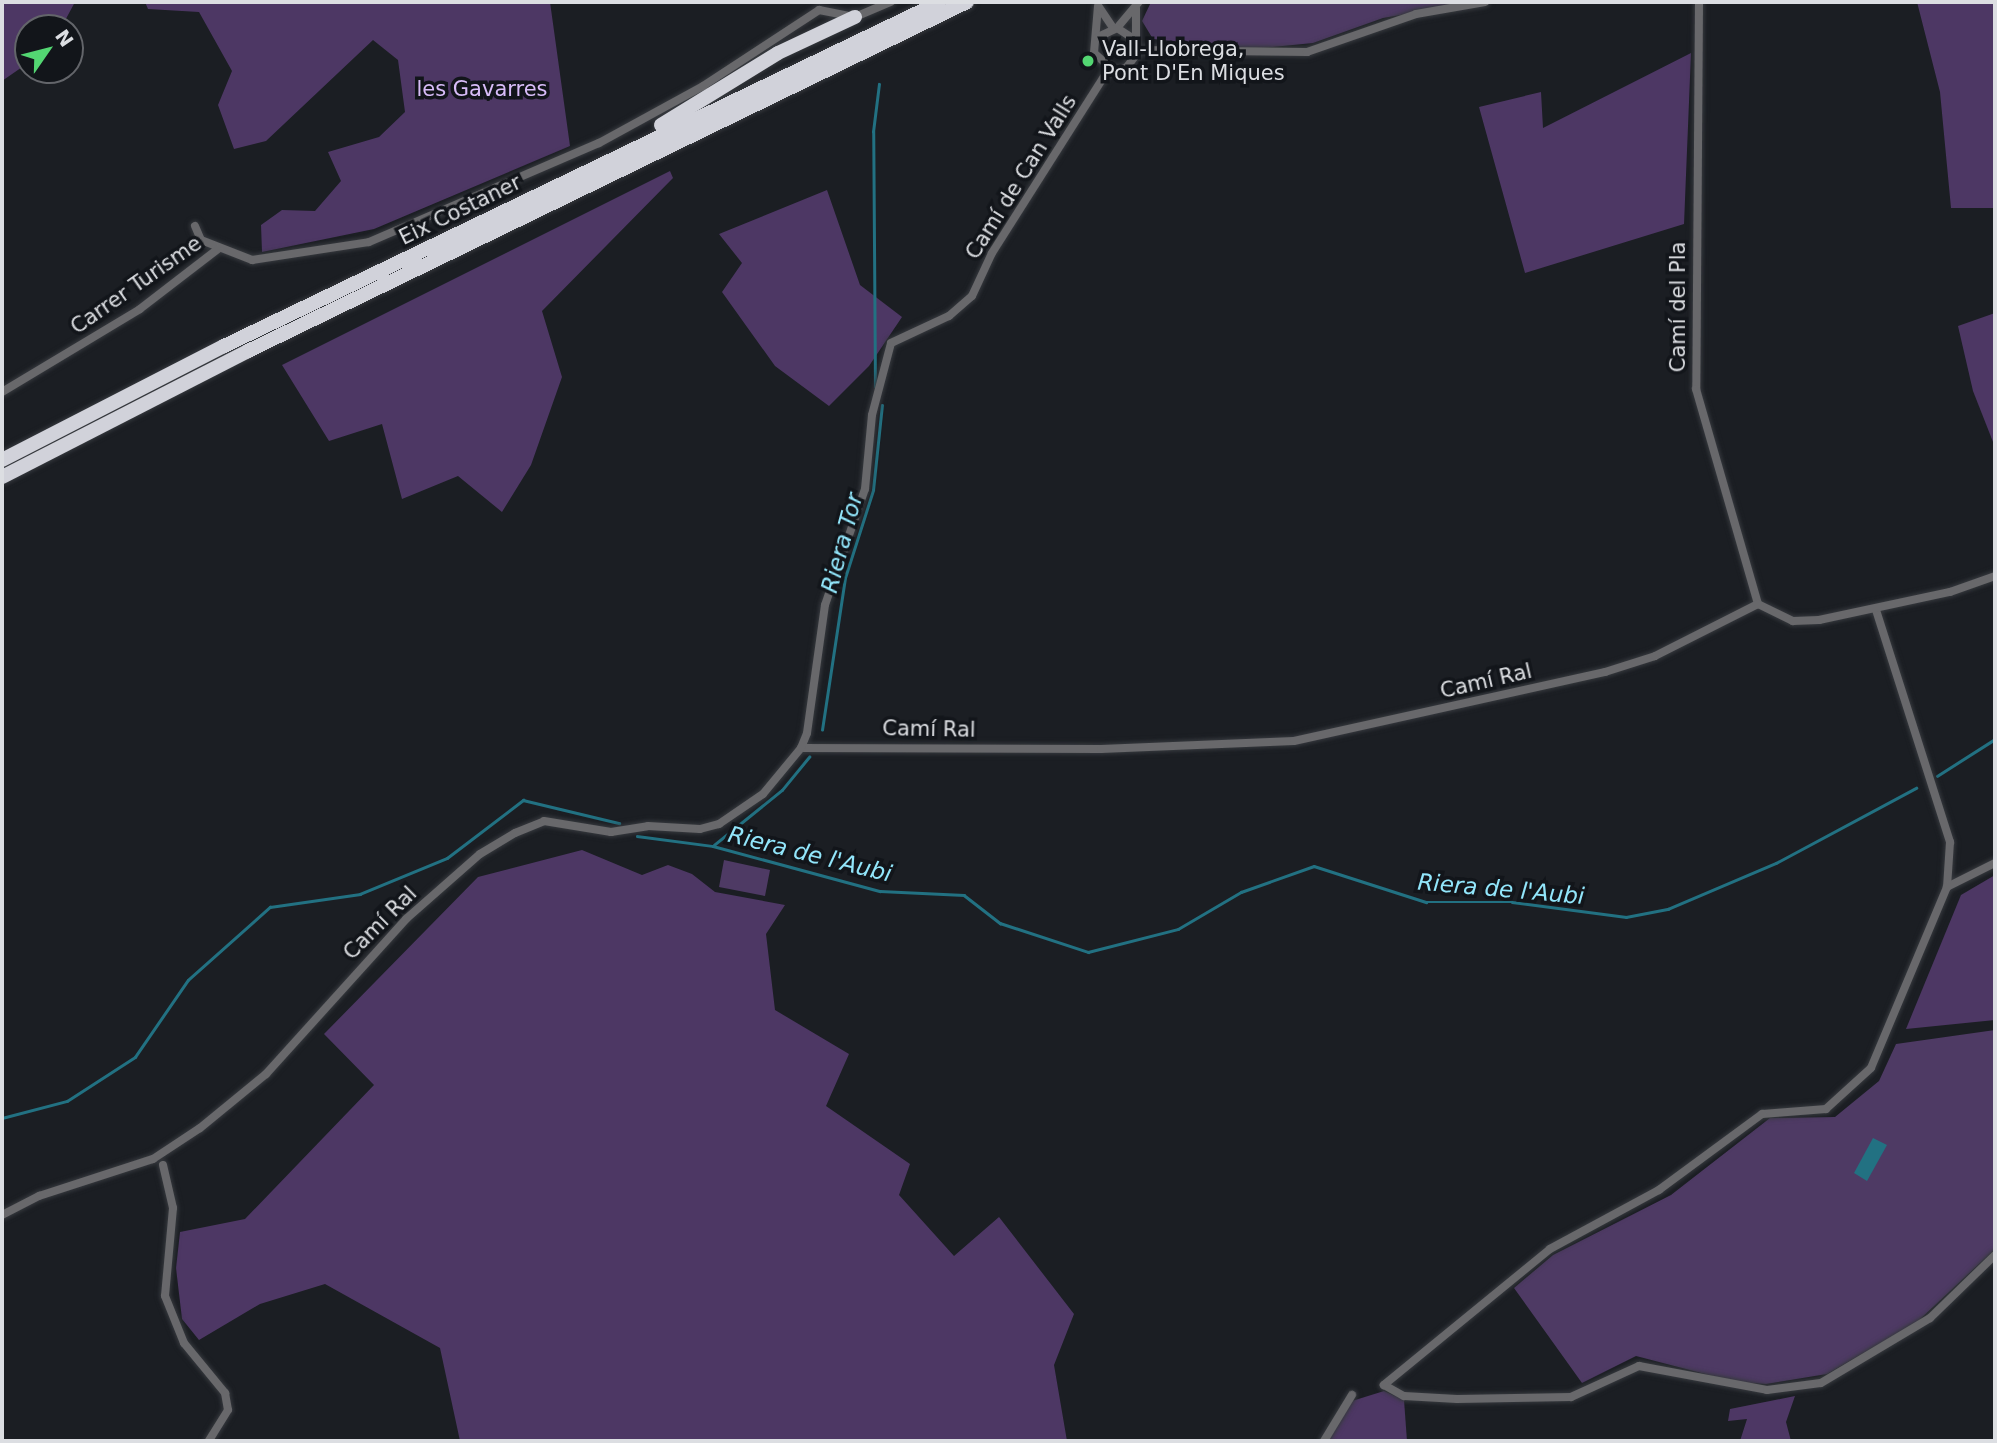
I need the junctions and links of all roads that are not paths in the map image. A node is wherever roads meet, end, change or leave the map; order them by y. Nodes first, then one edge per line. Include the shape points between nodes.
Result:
1 (891, 2) edge
2 (940, 2) edge
3 (966, 2) edge
4 (1485, 2) edge
5 (1699, 2) edge
6 (1097, 4) edge
7 (1138, 5) edge
8 (828, 8) junction
9 (855, 17) junction
10 (833, 27) junction
11 (1115, 28) junction
12 (1097, 38) junction
13 (1134, 39) junction
14 (1137, 50) junction
15 (1108, 70) junction
16 (561, 184) junction
17 (195, 226) dead end
18 (218, 249) junction
19 (224, 346) junction
20 (2, 393) edge
21 (138, 405) junction
22 (2, 451) edge
23 (2, 460) edge
24 (2, 477) edge
25 (2, 485) edge
26 (1995, 576) edge
27 (1758, 604) junction
28 (1876, 610) junction
29 (802, 748) junction
30 (1995, 863) edge
31 (1947, 887) junction
32 (163, 1165) dead end
33 (2, 1215) edge
34 (1995, 1255) edge
35 (1352, 1395) dead end
36 (209, 1441) edge
37 (1324, 1441) edge

1 - 9 street
2 - 16 highway, Eix Costaner
3 - 21 highway
4 - 14 street via 1416,14 1307,52
5 - 27 street, Camí del Pla via 1696,389
6 - 11 street
6 - 12 street
7 - 11 street
7 - 13 street
8 - 9 street
8 - 10 street via 836,20
8 - 18 street via 599,143 369,242 252,260
9 - 10 highway
10 - 16 highway via 778,53
11 - 12 street
11 - 13 street
12 - 15 street via 1096,58
13 - 14 street
14 - 15 street via 1126,68
15 - 29 street, Camí de Can Valls via 992,253 972,296 948,316 891,343 872,415 865,489 825,605 813,710
16 - 19 highway, Eix Costaner
17 - 18 street via 201,240
18 - 20 street, Carrer Turisme via 140,309
19 - 22 highway via 148,377
19 - 23 highway, Eix Costaner
21 - 24 highway
21 - 25 highway via 109,428
26 - 28 street
27 - 28 street via 1793,621
27 - 29 street, Camí Ral via 1655,656 1605,672 1294,741 1114,749
28 - 31 street via 1924,769 1948,822
29 - 33 street, Camí Ral via 763,793 719,824 611,832 544,821 503,840 406,919 266,1074 200,1128 153,1159 39,1196
30 - 31 street
31 - 34 street via 1871,1068 1839,1101 1826,1109 1762,1114 1659,1190 1550,1249 1384,1385 1404,1396 1571,1397 1639,1366 1767,1390 1821,1383 1930,1318
32 - 36 street via 173,1208 165,1297 184,1343 225,1393 228,1410
35 - 37 street

